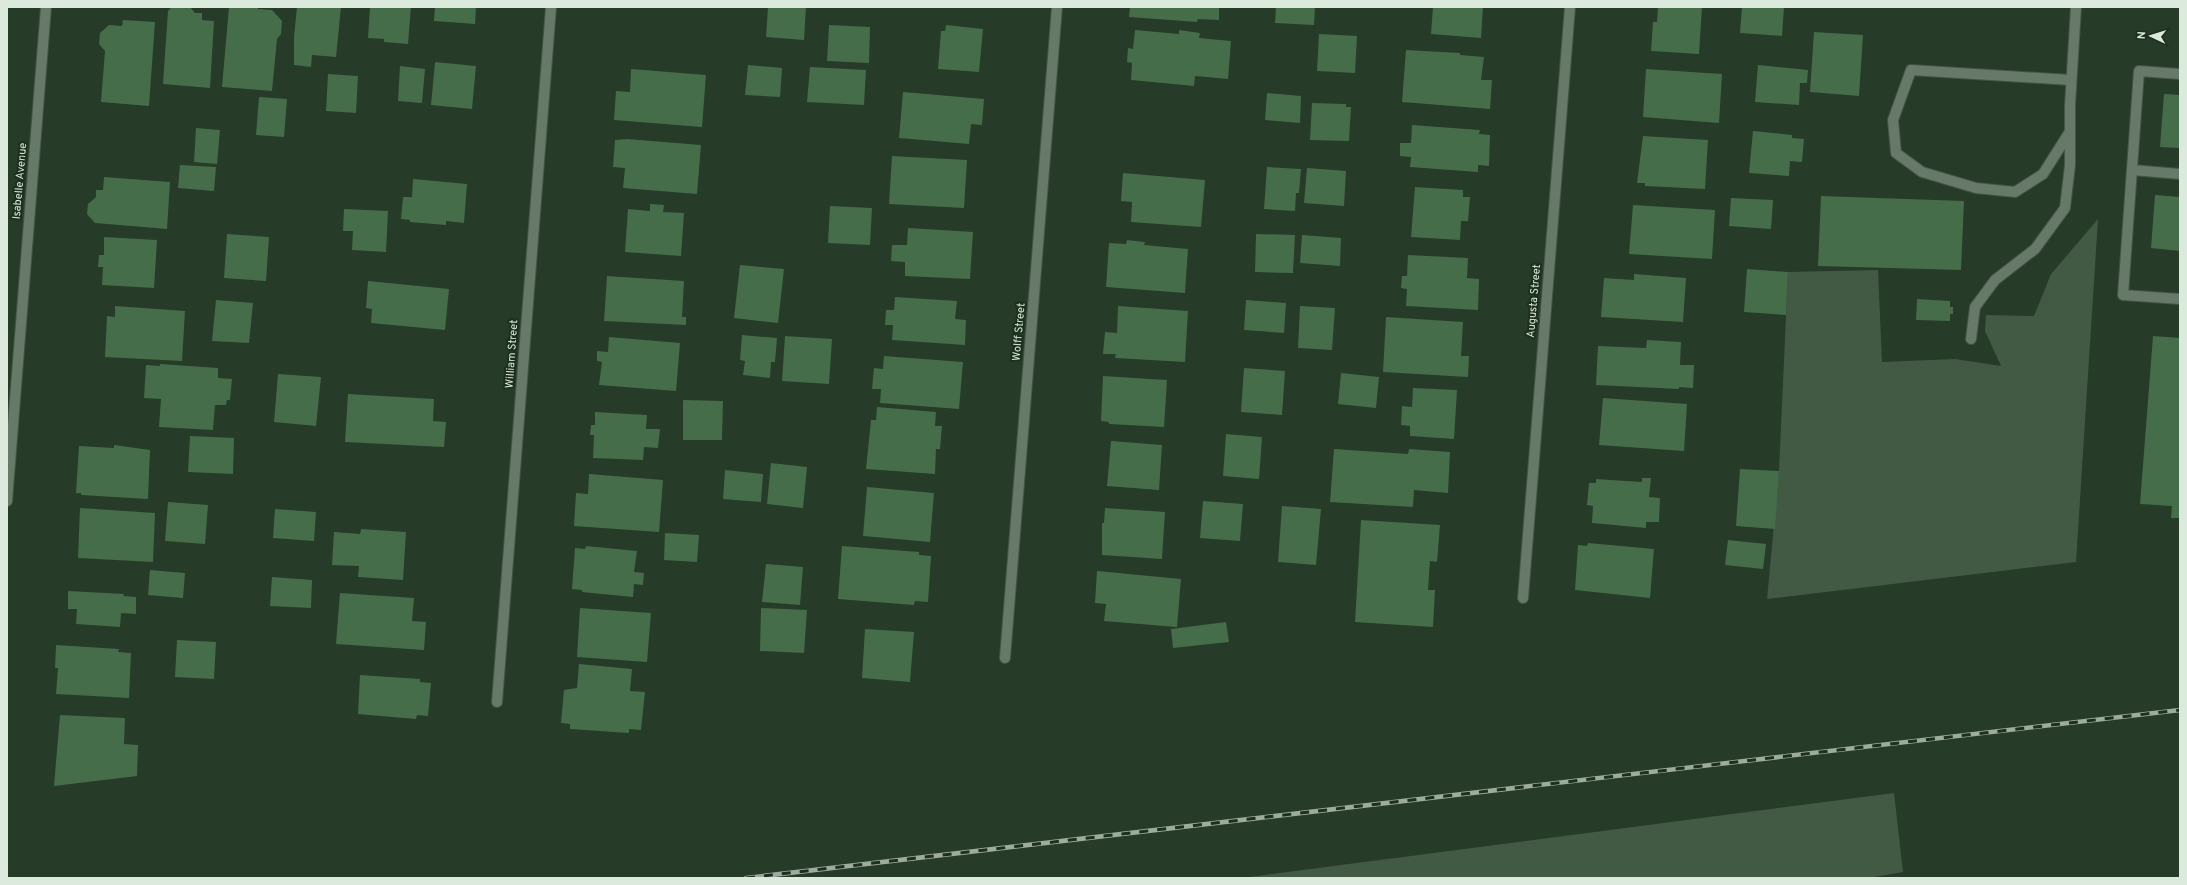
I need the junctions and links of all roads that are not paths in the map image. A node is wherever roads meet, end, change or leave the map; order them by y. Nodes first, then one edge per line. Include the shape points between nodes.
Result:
1 (46, 7) edge
2 (551, 7) edge
3 (1057, 7) edge
4 (1570, 7) edge
5 (2076, 7) edge
6 (2180, 74) edge
7 (2071, 80) junction
8 (2069, 133) junction
9 (2132, 170) junction
10 (2180, 174) edge
11 (2180, 300) edge
12 (1970, 339) dead end
13 (7, 501) edge
14 (1523, 598) dead end
15 (1005, 658) dead end
16 (497, 702) dead end

1 - 13 street, Isabelle Avenue
2 - 16 street, William Street
3 - 15 street, Wolff Street
4 - 14 street, Augusta Street
5 - 7 street
6 - 9 street via 2139,71
7 - 8 street
7 - 8 street via 1911,70 1893,120 1896,153 1922,172 1976,188 2015,192 2042,174
8 - 12 street via 2070,165 2065,208 2035,249 1995,280 1975,307
9 - 10 street
9 - 11 street via 2123,295

